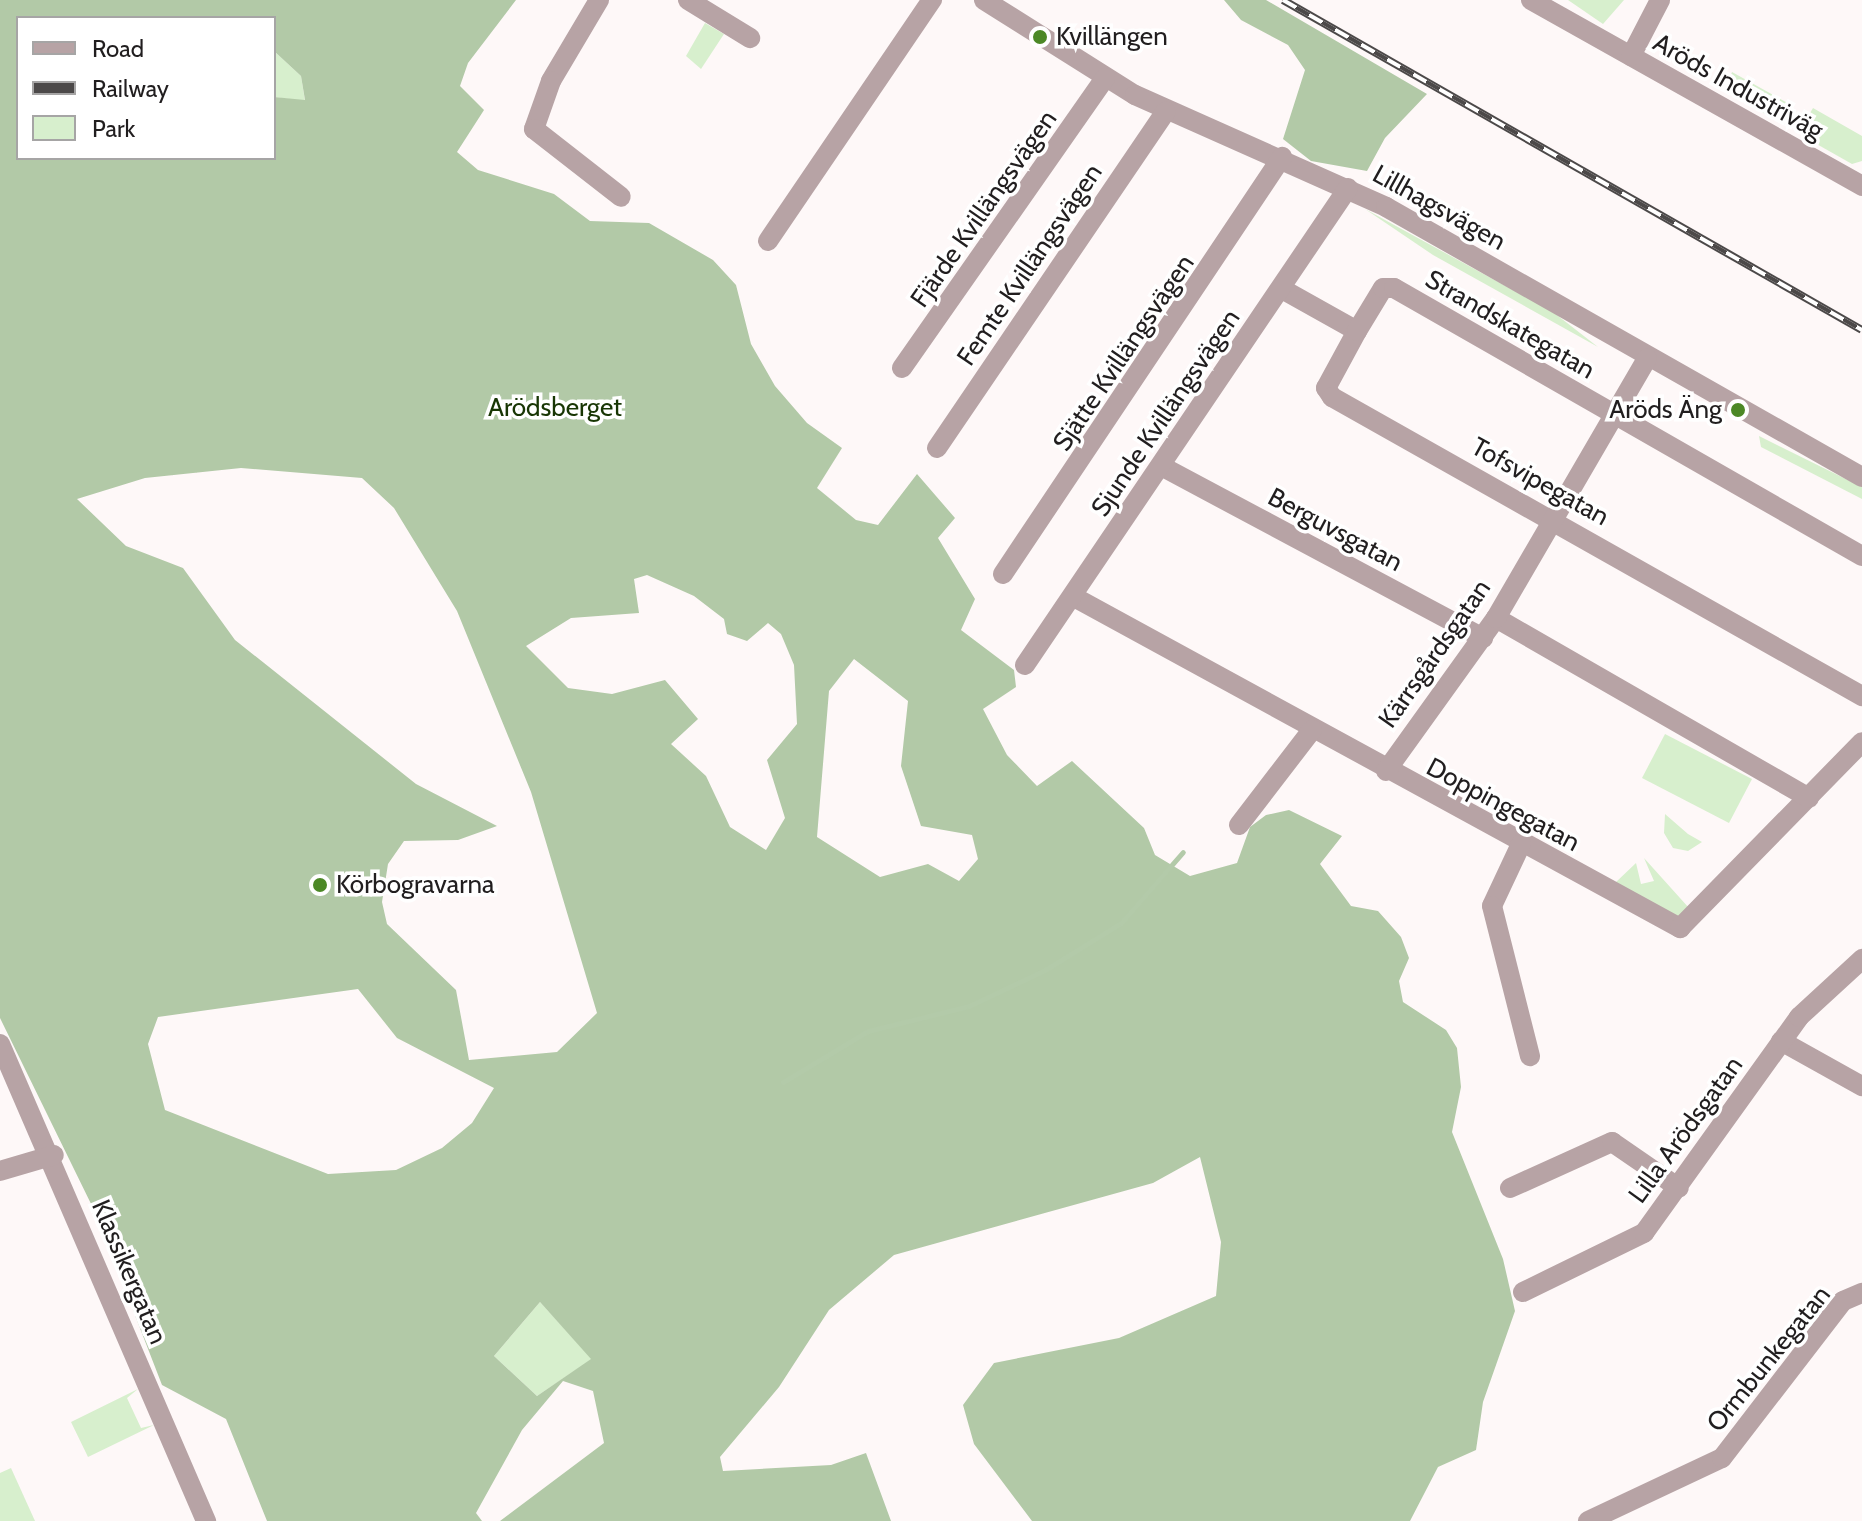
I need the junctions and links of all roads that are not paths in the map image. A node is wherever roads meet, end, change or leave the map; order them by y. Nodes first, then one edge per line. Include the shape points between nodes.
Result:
1 (599, 0) edge
2 (688, 0) edge
3 (932, 0) edge
4 (984, 0) edge
5 (1531, 0) edge
6 (1660, 0) edge
7 (750, 38) dead end
8 (1631, 56) junction
9 (1105, 78) junction
10 (1166, 111) junction
11 (1282, 157) junction
12 (1862, 186) edge
13 (1348, 188) junction
14 (621, 197) dead end
15 (768, 241) dead end
16 (1282, 289) junction
17 (1357, 331) junction
18 (1647, 359) junction
19 (902, 368) dead end
20 (1613, 414) junction
21 (937, 448) dead end
22 (1163, 467) junction
23 (1862, 477) edge
24 (1552, 519) junction
25 (1862, 556) edge
26 (1003, 574) dead end
27 (1074, 597) junction
28 (1496, 618) junction
29 (1483, 638) junction
30 (1025, 665) dead end
31 (1862, 696) edge
32 (1312, 730) junction
33 (1862, 742) edge
34 (1386, 771) junction
35 (1809, 798) junction
36 (1239, 825) dead end
37 (1521, 844) junction
38 (1862, 959) edge
39 (1781, 1041) junction
40 (0, 1044) edge
41 (1530, 1056) dead end
42 (1862, 1086) edge
43 (54, 1155) junction
44 (0, 1171) edge
45 (1510, 1188) dead end
46 (1679, 1188) junction
47 (1523, 1292) dead end
48 (1862, 1293) edge
49 (206, 1521) edge
50 (1588, 1521) edge

1 - 14 street via 551,81 534,129
2 - 7 street
3 - 15 street
4 - 9 street, Lillhagsvägen
5 - 8 street, Aröds Industriväg
6 - 8 street, Aröds Industriväg
8 - 12 street, Aröds Industriväg
9 - 10 street, Lillhagsvägen
9 - 19 street, Fjärde Kvillängsvägen
10 - 11 street, Lillhagsvägen
10 - 21 street, Femte Kvillängsvägen
11 - 13 street, Lillhagsvägen
11 - 26 street, Sjätte Kvillängsvägen
13 - 16 street, Sjunde Kvillängsvägen
13 - 18 street, Lillhagsvägen
16 - 17 street
16 - 22 street, Sjunde Kvillängsvägen
17 - 20 street, Strandskategatan via 1383,288 1394,288
17 - 24 street, Tofsvipegatan via 1329,394
18 - 20 street, Kärrsgårdsgatan
18 - 23 street, Lillhagsvägen
20 - 24 street, Kärrsgårdsgatan
20 - 25 street, Strandskategatan
22 - 27 street, Sjunde Kvillängsvägen
22 - 29 street, Berguvsgatan
24 - 28 street, Kärrsgårdsgatan
24 - 31 street, Tofsvipegatan
27 - 30 street, Sjunde Kvillängsvägen
27 - 32 street, Doppingegatan
28 - 29 street, Kärrsgårdsgatan
28 - 35 street
29 - 34 street, Kärrsgårdsgatan
32 - 34 street, Doppingegatan
32 - 36 street
33 - 35 street, Doppingegatan
34 - 37 street, Doppingegatan
35 - 37 street, Doppingegatan via 1680,928
37 - 41 street via 1492,906
38 - 39 street, Lilla Arödsgatan
39 - 42 street
39 - 46 street, Lilla Arödsgatan
40 - 43 street, Klassikergatan
43 - 44 street
43 - 49 street, Klassikergatan
45 - 46 street via 1612,1142
46 - 47 street, Lilla Arödsgatan via 1644,1233
48 - 50 street, Ormbunkegatan via 1843,1301 1722,1458

